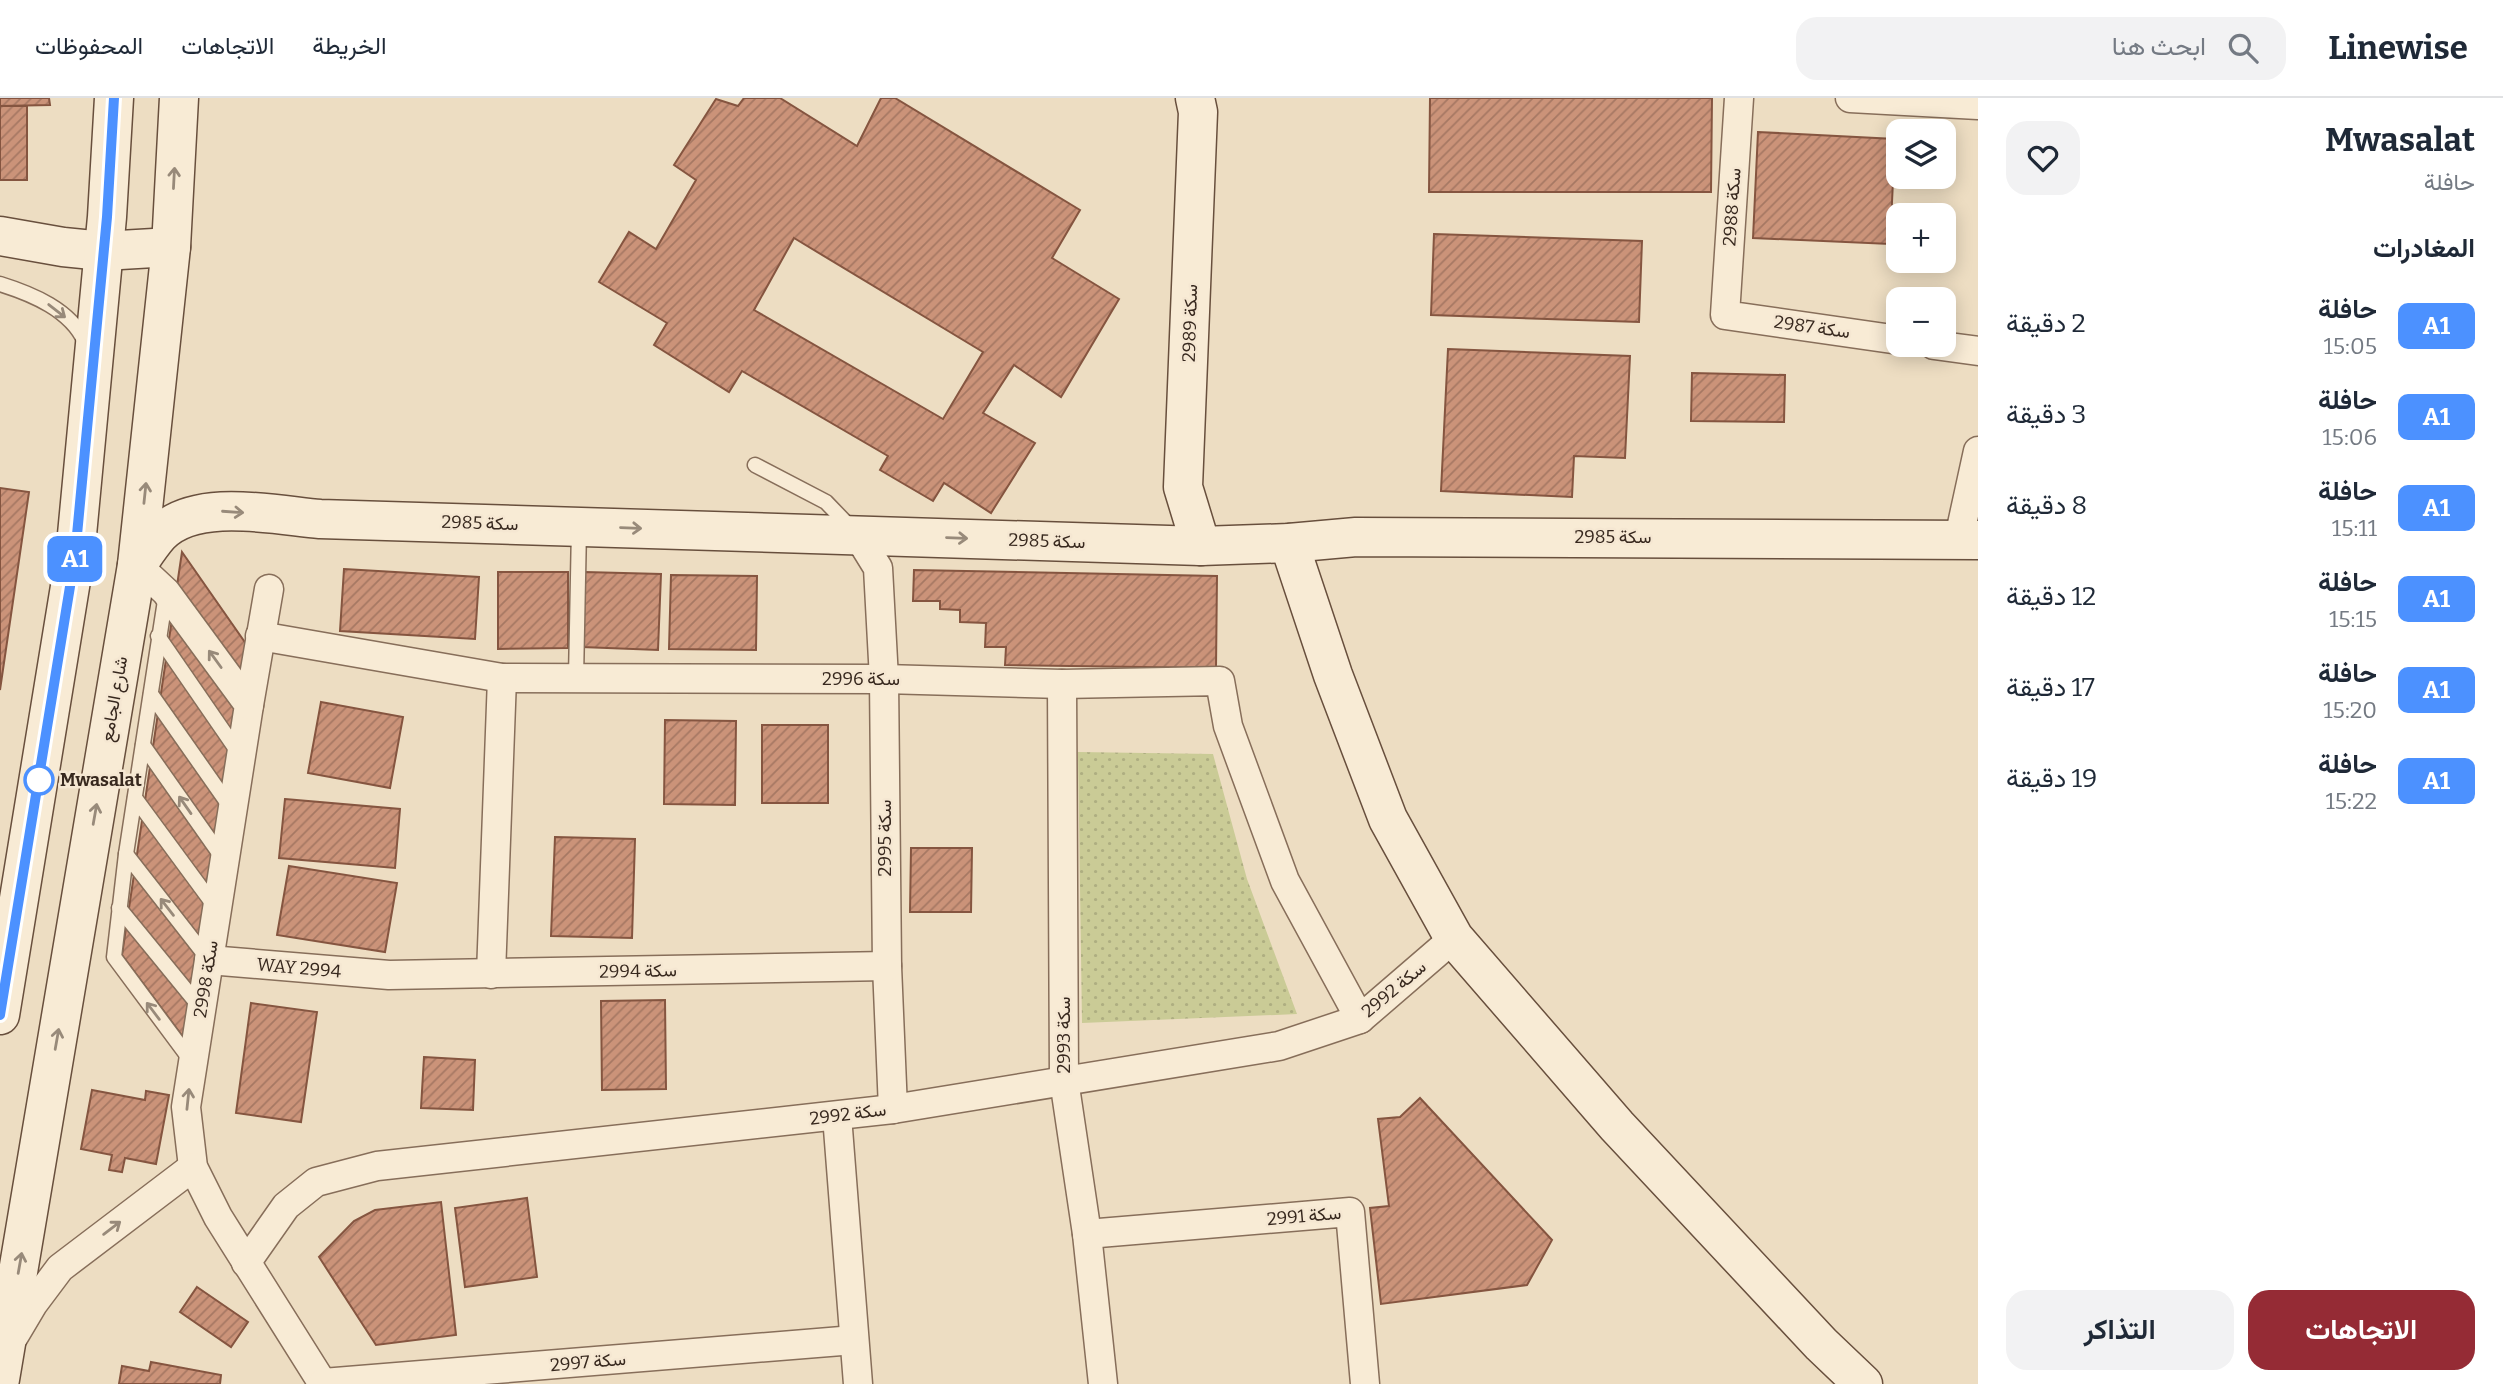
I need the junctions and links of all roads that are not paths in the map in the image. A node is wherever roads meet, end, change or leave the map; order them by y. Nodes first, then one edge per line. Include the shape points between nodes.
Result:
1 (114, 98) edge
2 (179, 98) edge
3 (1195, 98) edge
4 (1739, 98) edge
5 (1850, 98) edge
6 (1978, 105) edge
7 (0, 236) edge
8 (171, 247) junction
9 (103, 251) junction
10 (0, 284) edge
11 (1725, 315) joint
12 (1886, 338) edge
13 (1956, 348) edge
14 (1978, 351) edge
15 (93, 360) junction
16 (1978, 451) edge
17 (755, 465) dead end
18 (579, 526) junction
19 (857, 534) junction
20 (900, 536) junction
21 (1969, 539) edge
22 (1289, 543) junction
23 (1201, 546) junction
24 (137, 565) junction
25 (878, 568) junction
26 (269, 589) dead end
27 (166, 592) junction
28 (158, 636) junction
29 (260, 636) junction
30 (502, 678) junction
31 (576, 678) junction
32 (884, 679) junction
33 (1062, 684) junction
34 (151, 694) junction
35 (249, 705) junction
36 (143, 745) junction
37 (240, 756) junction
38 (135, 798) junction
39 (232, 810) junction
40 (126, 854) junction
41 (225, 861) junction
42 (119, 908) junction
43 (217, 909) junction
44 (9, 927) edge
45 (1454, 939) junction
46 (209, 960) junction
47 (887, 966) junction
48 (491, 974) junction
49 (389, 975) joint
50 (201, 1008) junction
51 (0, 1015) edge
52 (1360, 1019) junction
53 (192, 1063) junction
54 (1065, 1080) junction
55 (893, 1109) junction
56 (836, 1116) junction
57 (193, 1167) junction
58 (1087, 1234) junction
59 (246, 1263) junction
60 (854, 1340) junction
61 (2, 1365) edge
62 (323, 1384) edge
63 (858, 1384) edge
64 (1103, 1384) edge
65 (1365, 1384) edge
66 (1863, 1384) edge

1 - 9 street
8 -> 2 street, شارع الجامع
3 - 23 street, سكة 2989 via 1183,487
4 - 11 street, سكة 2988
5 - 6 street
7 - 9 street
8 - 9 street
24 -> 8 street, شارع الجامع
9 - 15 street
10 -> 15 lane via 52,305 80,330
11 - 12 street, سكة 2987
13 - 14 street
15 - 44 street via 75,556
16 - 21 street
17 - 19 lane via 825,502
18 -> 19 street, سكة 2985
24 -> 18 street, سكة 2985 via 160,533 187,517 222,511 320,519
18 - 31 lane
19 - 20 street, سكة 2985
19 - 25 street, سكة 2995
20 -> 23 street, سكة 2985
20 - 25 street
21 - 22 street, سكة 2985 via 1356,537
22 - 23 street, سكة 2985
22 - 45 street via 1388,819
24 - 27 street
61 -> 24 street, شارع الجامع
25 - 32 street, سكة 2995
26 - 29 street, سكة 2998
27 - 28 lane
35 -> 27 street
28 - 34 lane
28 - 37 lane
29 - 30 street, سكة 2996
29 - 35 street, سكة 2998
30 - 31 street, سكة 2996
30 - 48 street
31 - 32 street, سكة 2996
32 - 33 street, سكة 2996
32 - 47 street, سكة 2995
33 - 52 street, سكة 2996 via 1220,681 1228,726 1285,881
33 - 54 street, سكة 2993
34 - 36 lane
34 - 39 lane
35 - 37 street, سكة 2998
36 - 38 lane
41 -> 36 lane
37 - 39 street, سكة 2998
38 - 40 lane
38 - 43 lane
39 - 41 street, سكة 2998
40 - 42 lane
46 -> 40 lane
41 - 43 street, سكة 2998
42 - 50 lane
53 -> 42 lane via 114,957
43 - 46 street, سكة 2998
44 - 51 street
45 - 52 street, سكة 2992
45 - 66 street via 1617,1126
46 - 49 street, WAY 2994
46 - 50 street, سكة 2998
47 - 48 street, سكة 2994
47 - 55 street, سكة 2995
48 - 49 street, سكة 2994
50 - 53 street, سكة 2998
52 - 54 street, سكة 2992 via 1279,1046
57 -> 53 street, سكة 2998 via 186,1107
54 - 55 street, سكة 2992
54 - 58 street, سكة 2993
55 - 56 street, سكة 2992
56 - 59 street, سكة 2992 via 377,1166 316,1182 286,1206
56 - 60 street
57 - 59 street, سكة 2997
61 -> 57 street via 33,1304 60,1268
58 - 64 street, سكة 2993
58 - 65 street, سكة 2991 via 1350,1212
59 - 62 street, سكة 2997
60 - 62 street, سكة 2997
60 - 63 street

